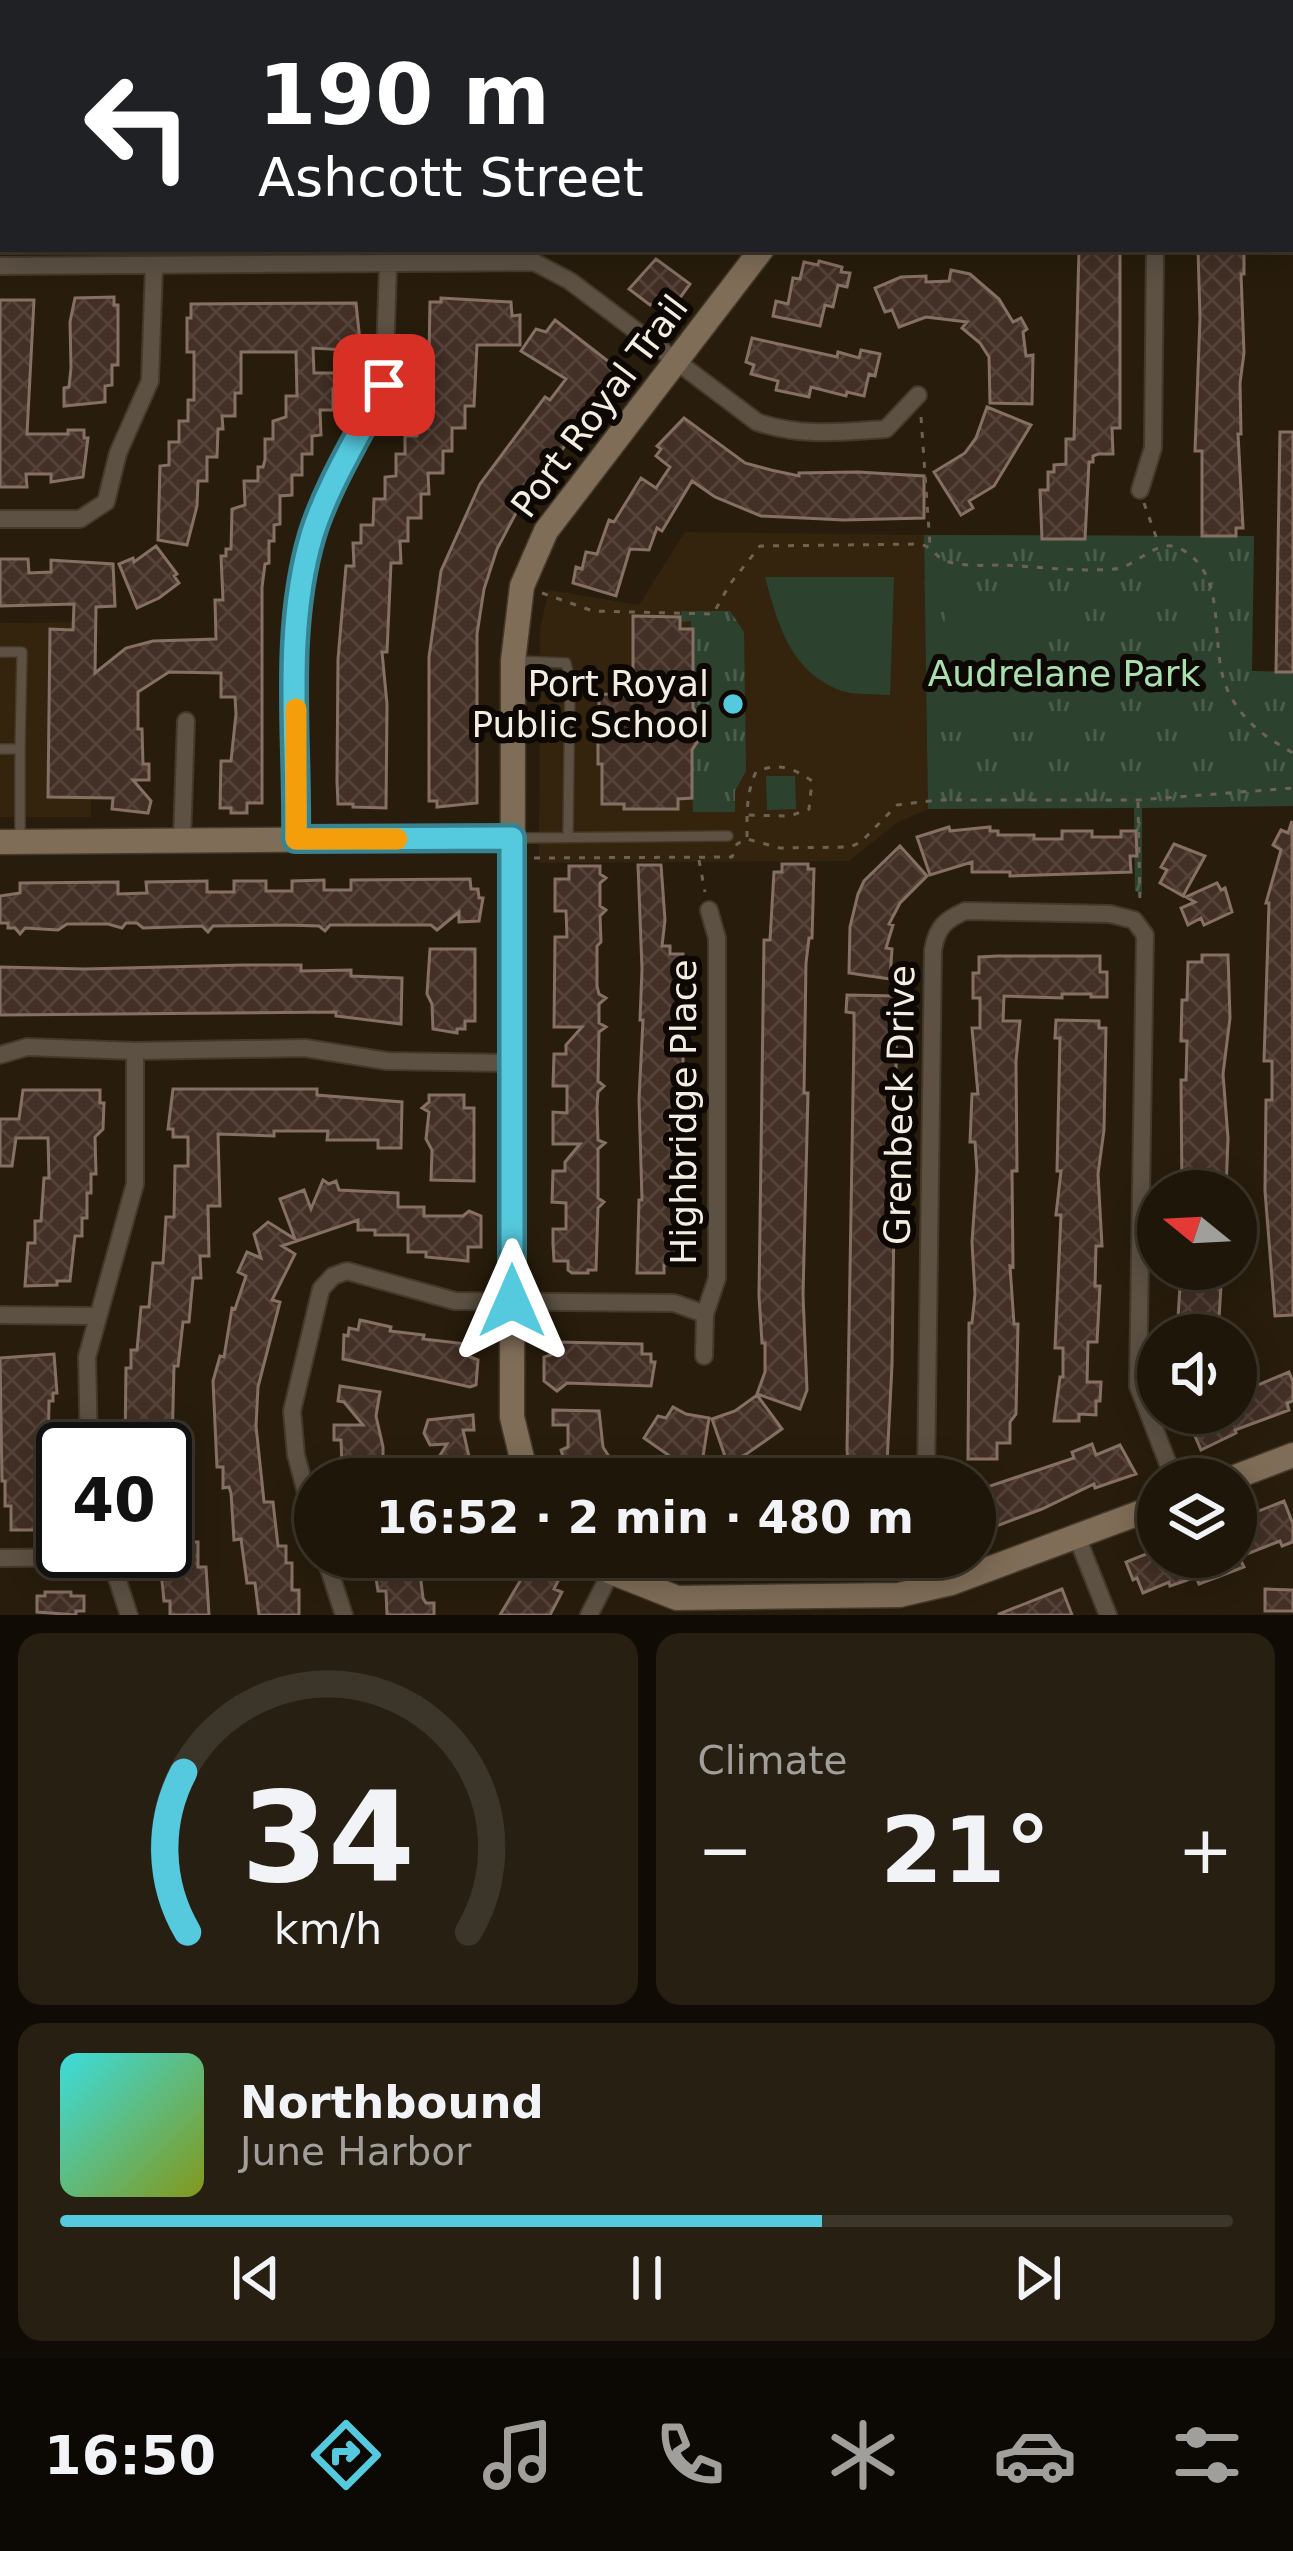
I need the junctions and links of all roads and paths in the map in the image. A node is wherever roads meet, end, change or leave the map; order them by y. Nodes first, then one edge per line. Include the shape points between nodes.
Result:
1 (760, 252) edge
2 (1155, 252) edge
3 (0, 266) edge
4 (388, 266) junction
5 (154, 267) junction
6 (675, 364) junction
7 (918, 395) joint
8 (1140, 490) joint
9 (0, 519) edge
10 (931, 547) junction
11 (1160, 547) junction
12 (522, 586) junction
13 (0, 652) edge
14 (513, 661) junction
15 (186, 722) dead end
16 (20, 748) junction
17 (0, 749) edge
18 (1293, 753) edge
19 (1293, 788) edge
20 (1138, 800) junction
21 (747, 814) junction
22 (728, 836) dead end
23 (568, 837) junction
24 (296, 839) junction
25 (747, 839) junction
26 (182, 840) junction
27 (10, 842) edge
28 (519, 848) junction
29 (698, 859) junction
30 (709, 910) joint
31 (1135, 920) junction
32 (136, 1051) junction
33 (0, 1055) edge
34 (513, 1063) junction
35 (512, 1301) junction
36 (705, 1314) junction
37 (0, 1315) edge
38 (96, 1316) junction
39 (704, 1356) dead end
40 (87, 1422) edge
41 (1293, 1455) edge
42 (297, 1458) edge
43 (521, 1458) edge
44 (926, 1458) edge
45 (1166, 1458) edge
46 (1257, 1469) edge
47 (1137, 1514) edge
48 (1077, 1537) junction
49 (36, 1557) edge
50 (0, 1558) edge
51 (117, 1578) edge
52 (332, 1578) edge
53 (608, 1578) edge
54 (626, 1578) edge
55 (949, 1578) edge
56 (951, 1583) junction
57 (129, 1615) edge
58 (344, 1615) edge
59 (589, 1615) edge
60 (1108, 1615) edge

1 - 6 street, Port Royal Trail
2 - 8 street via 1153,448
3 - 5 street
4 - 5 street
4 - 6 street via 534,262
4 - 24 street via 384,385 314,529 298,597
5 - 9 street via 150,381 106,502 80,519
6 - 7 street via 757,422 798,434 886,429
6 - 12 street, Port Royal Trail via 546,531
7 - 10 path
8 - 11 path
10 - 11 path via 954,563 1105,569 1129,566
10 - 12 path via 761,545 713,614 593,611
11 - 18 path via 1183,550 1206,573 1229,693 1258,730
12 - 14 street, Port Royal Trail
13 - 16 lane via 22,652
14 - 23 lane via 566,663
14 - 28 street, Port Royal Trail
15 - 26 street
16 - 17 lane
16 - 27 lane
19 - 20 path
20 - 25 path via 938,800 897,805 850,848 780,848
20 - 31 path
21 - 21 path via 756,772 796,769 812,781 809,809
21 - 25 path
22 - 23 lane
23 - 28 lane
24 - 26 street
24 - 28 street
25 - 29 path via 732,857
26 - 27 street
28 - 29 path
28 - 34 street, Port Royal Trail
29 - 30 path
30 - 36 street, Highbridge Place via 717,938 717,1278
31 - 44 street, Grenbeck Drive via 965,911 935,935
31 - 45 street via 1145,935 1138,1386
32 - 33 street via 27,1047
32 - 34 street via 304,1048 402,1062
32 - 38 street via 134,1184
34 - 35 street, Port Royal Trail
35 - 36 street, Highbridge Place via 674,1303
35 - 42 street, Highbridge Place via 455,1301 358,1272 326,1282 292,1411
35 - 43 street, Port Royal Trail via 512,1417
36 - 39 street, Highbridge Place
37 - 38 street
38 - 40 street
41 - 46 street
47 - 48 street
48 - 56 street
48 - 60 street
49 - 50 street
51 - 57 street
52 - 58 street
53 - 59 street
54 - 56 street via 697,1600 899,1595
55 - 56 street

